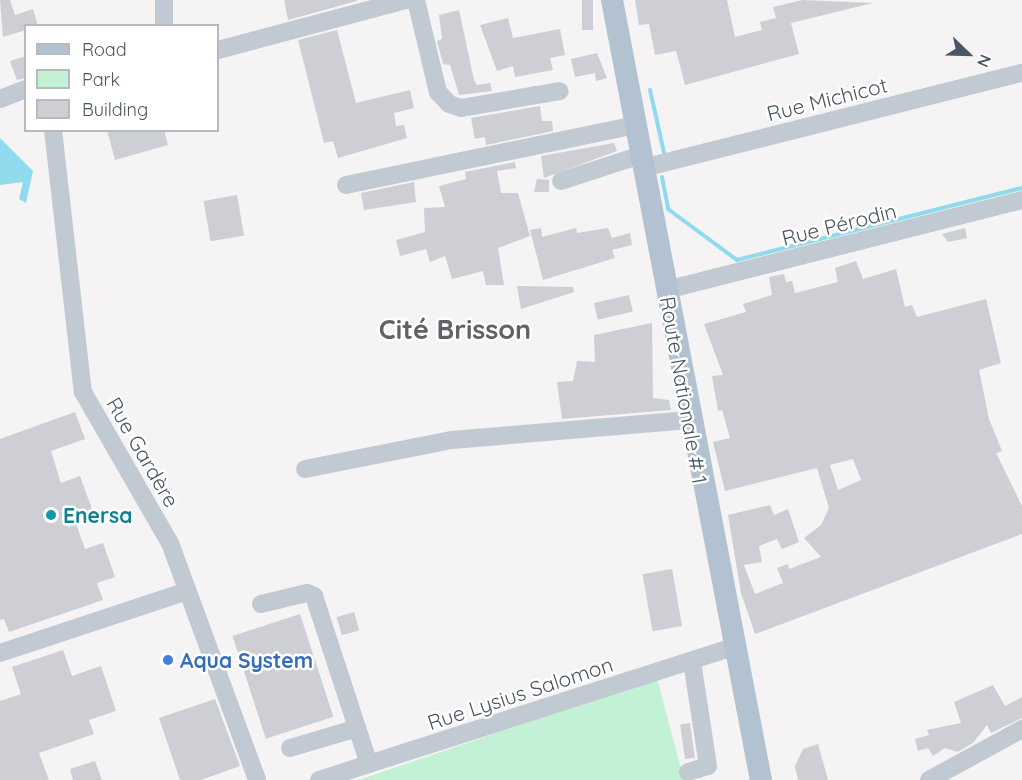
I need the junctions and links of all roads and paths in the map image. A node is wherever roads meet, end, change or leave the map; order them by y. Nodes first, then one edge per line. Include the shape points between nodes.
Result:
1 (164, 0) edge
2 (406, 0) edge
3 (416, 0) edge
4 (612, 0) edge
5 (164, 24) edge
6 (219, 50) edge
7 (1022, 73) edge
8 (24, 90) edge
9 (561, 91) dead end
10 (0, 99) edge
11 (636, 124) junction
12 (53, 132) edge
13 (642, 161) junction
14 (561, 181) dead end
15 (346, 184) dead end
16 (1022, 200) edge
17 (666, 290) junction
18 (689, 420) junction
19 (305, 469) dead end
20 (187, 591) junction
21 (261, 604) dead end
22 (734, 647) junction
23 (0, 653) edge
24 (692, 661) junction
25 (357, 728) junction
26 (1022, 729) edge
27 (290, 748) dead end
28 (369, 764) junction
29 (688, 772) dead end
30 (257, 780) edge
31 (319, 780) edge
32 (761, 780) edge
33 (929, 780) edge

1 - 5 street
2 - 6 street
3 - 9 street via 438,93 449,104 461,108
4 - 11 main road, Route Nationale # 1
7 - 13 street, Rue Michicot
8 - 10 street
11 - 13 main road, Route Nationale # 1
11 - 15 street
12 - 20 street, Rue Gardère via 82,392 170,543
13 - 14 street, Rue Michicot
13 - 17 main road, Route Nationale # 1
16 - 17 street, Rue Pérodin
17 - 18 main road, Route Nationale # 1
18 - 19 street via 452,440
18 - 22 main road, Route Nationale # 1
20 - 23 street
20 - 30 street, Rue Gardère
21 - 25 street via 307,593 314,596
22 - 24 street, Rue Lysius Salomon
22 - 32 main road, Route Nationale # 1
24 - 28 street, Rue Lysius Salomon
24 - 29 street via 708,766
25 - 27 street
25 - 28 street
26 - 33 street
28 - 31 street, Rue Lysius Salomon

